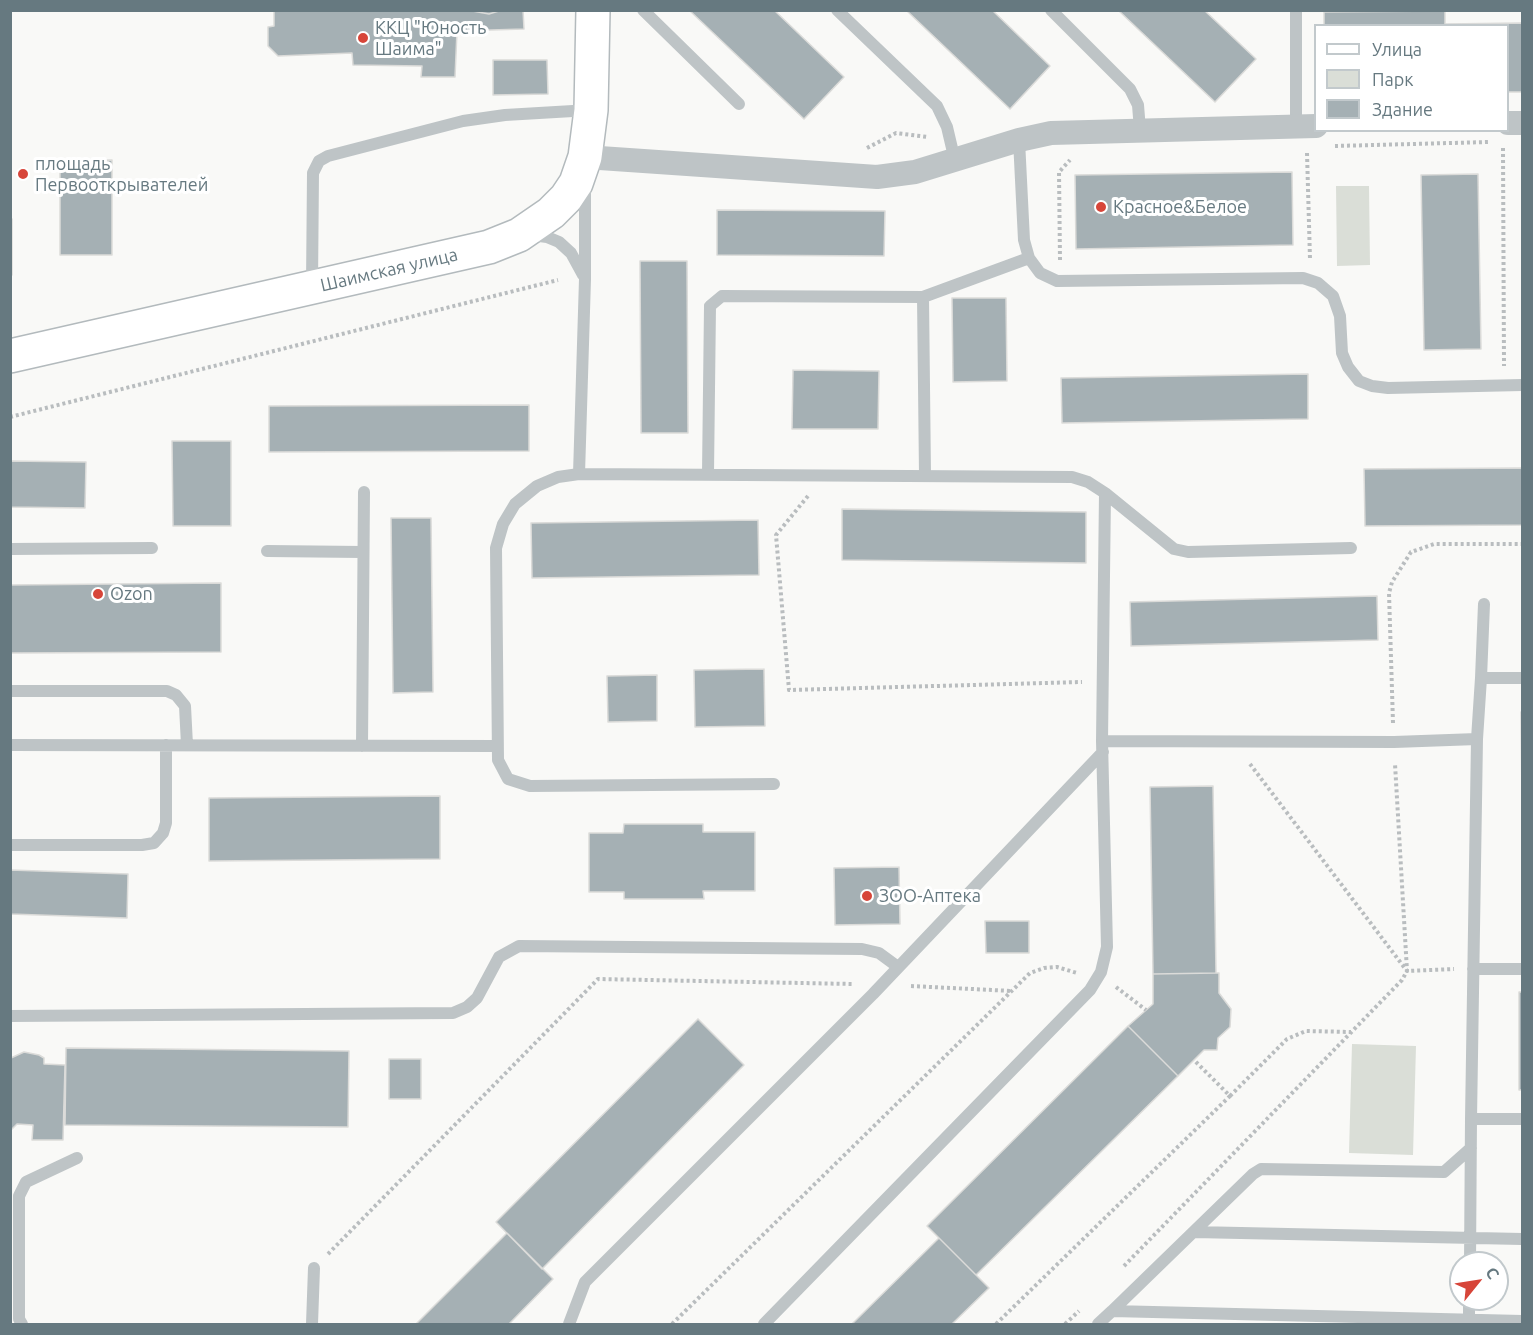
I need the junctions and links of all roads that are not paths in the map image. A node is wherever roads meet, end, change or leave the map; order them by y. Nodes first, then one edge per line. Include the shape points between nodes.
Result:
1 (593, 10) edge
2 (643, 10) edge
3 (837, 10) edge
4 (1052, 10) edge
5 (1296, 10) edge
6 (738, 104) dead end
7 (591, 110) junction
8 (1140, 130) junction
9 (1306, 133) edge
10 (1019, 140) junction
11 (585, 157) junction
12 (956, 161) junction
13 (519, 235) junction
14 (1029, 258) junction
15 (585, 279) junction
16 (312, 288) junction
17 (923, 297) junction
18 (10, 356) edge
19 (1522, 385) edge
20 (708, 473) junction
21 (579, 474) junction
22 (925, 475) junction
23 (364, 492) dead end
24 (1106, 493) junction
25 (152, 548) dead end
26 (1351, 548) dead end
27 (10, 549) edge
28 (267, 551) dead end
29 (362, 552) junction
30 (1484, 604) dead end
31 (1481, 678) junction
32 (1522, 678) edge
33 (10, 691) edge
34 (1477, 740) junction
35 (10, 745) edge
36 (166, 745) junction
37 (187, 745) junction
38 (362, 746) junction
39 (497, 746) junction
40 (1102, 747) junction
41 (774, 784) dead end
42 (10, 845) edge
43 (898, 967) junction
44 (1473, 969) junction
45 (1522, 969) edge
46 (10, 1016) edge
47 (1471, 1119) junction
48 (1522, 1119) edge
49 (1471, 1148) junction
50 (77, 1158) dead end
51 (1194, 1232) junction
52 (1471, 1239) junction
53 (1522, 1239) edge
54 (1470, 1251) edge
55 (314, 1268) road end
56 (1112, 1311) junction
57 (1522, 1321) edge
58 (1469, 1323) edge
59 (22, 1324) edge
60 (312, 1324) edge
61 (568, 1324) edge
62 (764, 1324) edge
63 (1098, 1324) edge

1 - 7 main road, Шаимская улица
2 - 6 lane
3 - 12 lane via 937,106
4 - 8 lane via 1130,89 1138,105
5 - 9 lane
7 - 11 main road, Шаимская улица
7 - 16 lane via 463,121 319,161 313,172
8 - 9 street
8 - 10 street via 1077,131
10 - 12 street
10 - 14 lane via 1024,240
11 - 12 street via 877,177
11 - 13 main road, Шаимская улица via 566,198
11 - 15 lane
13 - 15 lane via 559,242 571,253
13 - 16 main road, Шаимская улица via 489,247
14 - 17 lane
14 - 19 lane via 1040,273 1057,280 1303,278 1318,283 1333,296 1340,316 1342,353 1359,381 1388,388
15 - 21 lane
16 - 18 main road, Шаимская улица
17 - 20 lane via 722,296 710,306
17 - 22 lane
20 - 21 lane
20 - 22 lane
21 - 39 lane via 537,486 515,504 503,524 496,548
22 - 24 lane via 1072,477
23 - 29 lane
24 - 26 lane via 1174,549 1188,552
24 - 40 lane
25 - 27 lane
28 - 29 lane
29 - 38 lane
30 - 31 lane
31 - 32 lane
31 - 34 lane
33 - 37 lane via 167,691 185,706
34 - 40 lane via 1233,741
34 - 44 lane
35 - 36 lane
36 - 37 lane
36 - 42 lane via 166,823 154,843
37 - 38 lane
38 - 39 lane
39 - 41 lane via 501,769 508,779 519,784
40 - 43 lane
40 - 62 lane via 1107,947 1096,980
43 - 46 lane via 879,953 862,949 519,946 499,957 477,998 453,1013
43 - 61 lane via 585,1281
44 - 45 lane
44 - 47 lane
47 - 48 lane
47 - 49 lane
49 - 51 lane via 1444,1172 1261,1169
49 - 52 lane
50 - 59 lane via 26,1182 19,1196
51 - 52 lane
51 - 56 lane
52 - 53 lane
52 - 54 lane
55 - 60 lane
56 - 58 lane
56 - 63 lane
57 - 58 lane

